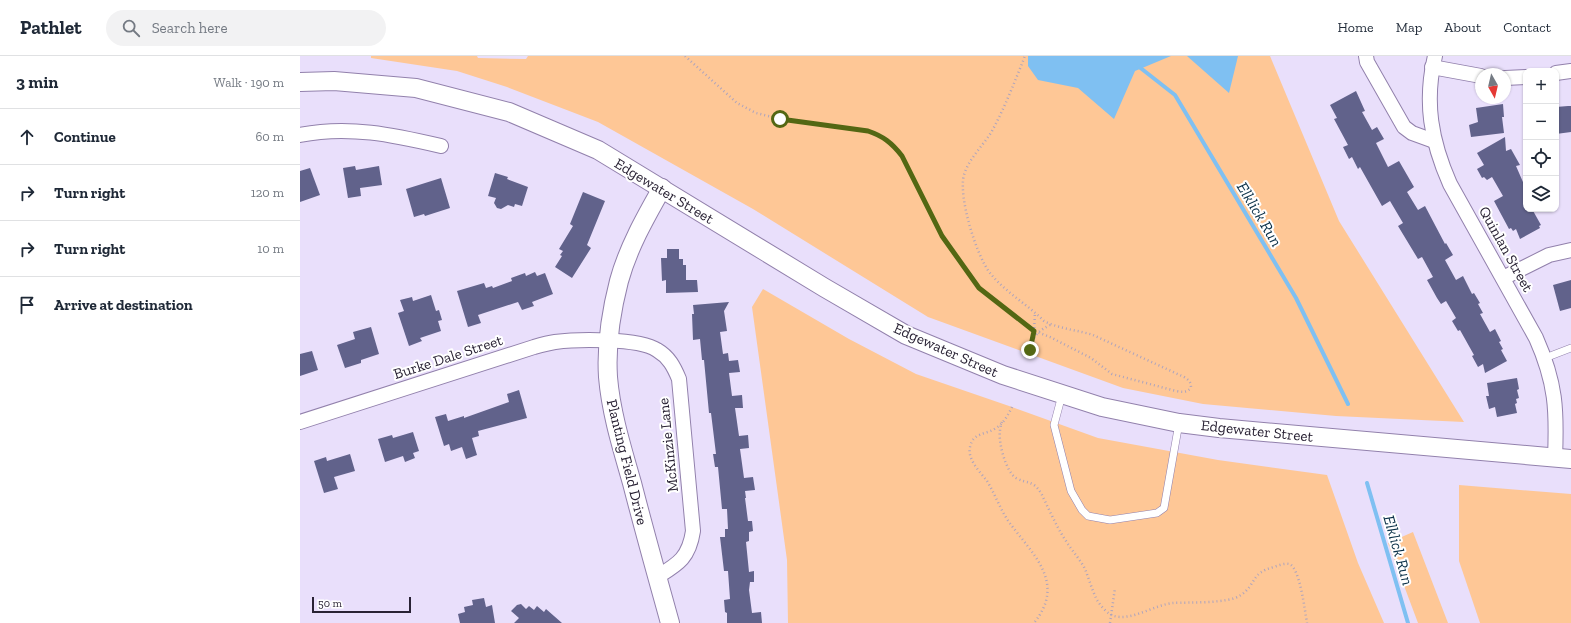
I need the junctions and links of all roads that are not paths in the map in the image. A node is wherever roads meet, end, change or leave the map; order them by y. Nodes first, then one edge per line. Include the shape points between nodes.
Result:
1 (1366, 56) edge
2 (1434, 62) edge
3 (1571, 70) edge
4 (1559, 72) edge
5 (1475, 74) edge
6 (1523, 77) edge
7 (1511, 78) edge
8 (300, 82) edge
9 (300, 135) edge
10 (1434, 141) junction
11 (441, 146) dead end
12 (662, 188) junction
13 (1571, 250) edge
14 (1503, 278) junction
15 (609, 342) junction
16 (1571, 348) edge
17 (1545, 358) junction
18 (1062, 395) junction
19 (300, 422) edge
20 (1180, 423) junction
21 (1563, 459) edge
22 (657, 577) junction
23 (670, 623) edge

1 - 10 street via 1404,127 1412,133
2 - 5 street
2 - 10 street, Quinlan Street via 1430,118
3 - 4 street
6 - 7 street
8 - 12 street, Edgewater Street via 334,81 416,88 509,112 598,150
9 - 11 street via 340,131 376,132
10 - 14 street, Quinlan Street via 1450,184
12 - 15 street, Planting Field Drive via 644,220 619,280
12 - 18 street, Edgewater Street via 818,285 906,336 1003,376
13 - 14 street via 1549,255
14 - 17 street, Quinlan Street
15 - 19 street, Burke Dale Street via 578,340 534,347
15 - 22 street, Planting Field Drive via 608,376 615,423
15 - 22 street, McKinzie Lane via 637,343 656,349 666,356 678,379 693,532 686,555 678,565
16 - 17 lane
17 - 21 street, Quinlan Street via 1555,395
18 - 20 street, Edgewater Street via 1102,407
18 - 20 lane via 1054,425 1070,491 1088,516 1099,519 1110,520 1157,513 1164,508
20 - 21 street, Edgewater Street
22 - 23 street, Planting Field Drive

